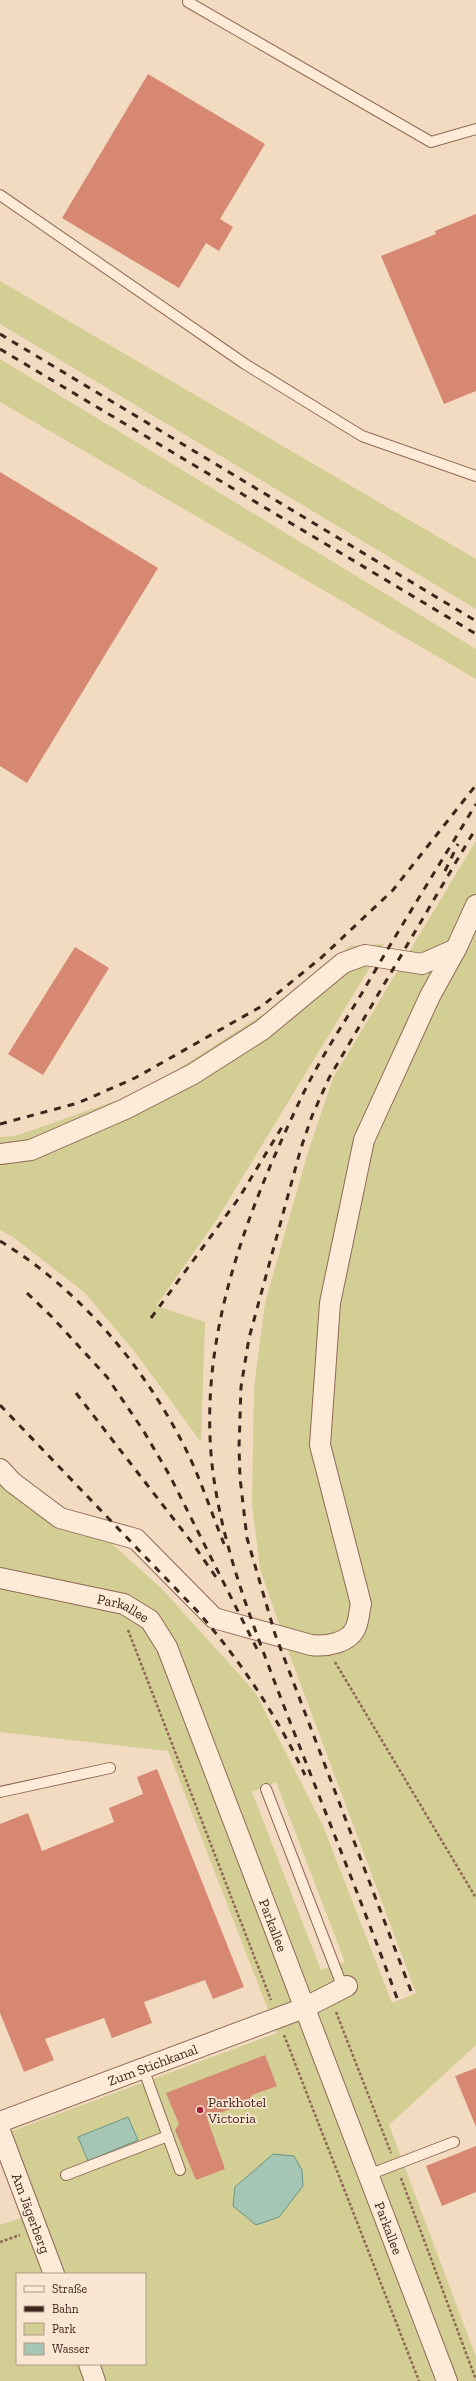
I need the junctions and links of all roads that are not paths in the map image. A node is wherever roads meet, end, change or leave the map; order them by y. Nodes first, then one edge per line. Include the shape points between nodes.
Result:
1 (188, 2) dead end
2 (476, 129) edge
3 (0, 195) edge
4 (476, 476) edge
5 (476, 905) edge
6 (456, 949) junction
7 (0, 1154) edge
8 (0, 1469) edge
9 (0, 1578) edge
10 (110, 1768) dead end
11 (266, 1789) dead end
12 (0, 1792) edge
13 (340, 1990) joint
14 (304, 2008) junction
15 (143, 2068) junction
16 (0, 2122) edge
17 (0, 2131) edge
18 (168, 2136) junction
19 (454, 2142) dead end
20 (180, 2170) dead end
21 (66, 2175) dead end
22 (368, 2175) junction
23 (54, 2273) edge
24 (89, 2365) edge
25 (95, 2381) edge
26 (447, 2381) edge

1 - 2 lane via 431,142
3 - 4 lane via 245,364 362,436
5 - 6 street
6 - 7 street via 422,964 365,955 344,963 262,1030 193,1074 126,1110 31,1150
6 - 8 street via 430,996 364,1140 330,1303 320,1445 361,1604 356,1628 344,1639 326,1646 311,1646 214,1618 136,1539 60,1518 12,1482
9 - 14 street, Parkallee via 124,1604 150,1620 167,1647
10 - 12 lane
11 - 13 lane
13 - 14 street, Zum Stichkanal
14 - 15 street, Zum Stichkanal
14 - 22 street, Parkallee
15 - 16 street, Zum Stichkanal
15 - 18 lane
17 - 23 street, Am Jägerberg
18 - 20 lane
18 - 21 lane
19 - 22 lane
22 - 26 street, Parkallee
24 - 25 street

